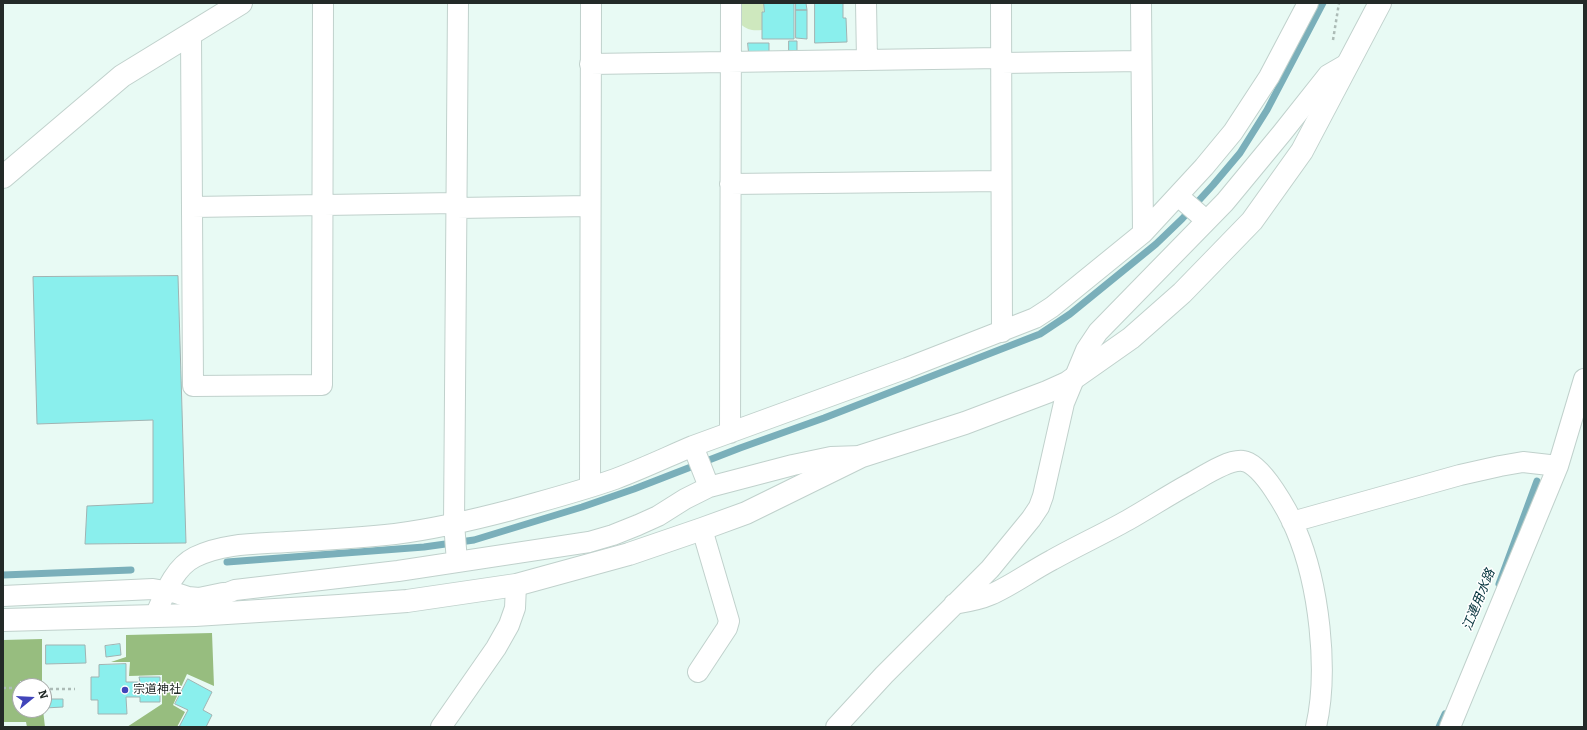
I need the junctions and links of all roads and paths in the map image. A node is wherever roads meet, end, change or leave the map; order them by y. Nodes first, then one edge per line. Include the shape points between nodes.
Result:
1 (241, 3) edge
2 (323, 3) edge
3 (458, 3) edge
4 (591, 3) edge
5 (730, 3) edge
6 (866, 3) edge
7 (1001, 3) edge
8 (1141, 3) edge
9 (1308, 3) edge
10 (1380, 3) edge
11 (191, 34) junction
12 (867, 60) junction
13 (1001, 60) junction
14 (1141, 61) junction
15 (731, 62) junction
16 (590, 64) junction
17 (1347, 64) junction
18 (3, 177) edge
19 (1001, 181) junction
20 (730, 184) junction
21 (1178, 196) junction
22 (323, 205) junction
23 (456, 206) junction
24 (590, 206) junction
25 (192, 207) junction
26 (1200, 216) dead end
27 (1143, 233) junction
28 (1002, 332) junction
29 (1074, 378) junction
30 (1584, 379) edge
31 (730, 433) junction
32 (693, 446) junction
33 (862, 456) junction
34 (1558, 466) junction
35 (590, 487) junction
36 (709, 487) junction
37 (1292, 522) junction
38 (454, 523) junction
39 (702, 529) junction
40 (613, 535) junction
41 (620, 557) junction
42 (457, 562) junction
43 (516, 585) junction
44 (235, 590) junction
45 (166, 591) junction
46 (3, 596) edge
47 (954, 604) junction
48 (203, 615) junction
49 (155, 616) junction
50 (3, 620) edge
51 (698, 672) dead end
52 (52, 689) edge
53 (75, 689) dead end
54 (441, 727) edge
55 (836, 727) edge
56 (1316, 727) edge
57 (1450, 727) edge

1 - 11 street
2 - 22 street
3 - 23 street
4 - 16 street
5 - 15 street
6 - 12 street
7 - 13 street
8 - 14 street
9 - 21 street via 1269,77 1240,121
10 - 17 street
11 - 18 street via 122,76
11 - 25 street
12 - 13 street
12 - 15 street
13 - 14 street
13 - 19 street
14 - 27 street
15 - 16 street
15 - 20 street
16 - 24 street
17 - 29 street via 1328,75 1225,202 1098,332 1086,350
17 - 29 street via 1302,151 1252,221 1182,294 1131,338
19 - 20 street
19 - 28 street
20 - 31 street
21 - 26 street
21 - 27 street
22 - 23 street
22 - 25 street
22 - 25 street via 322,385 193,386
23 - 24 street
23 - 38 street
24 - 35 street
27 - 28 street via 1052,308
28 - 31 street
29 - 33 street via 1048,392 966,423
29 - 47 street via 1064,403 1039,507 990,569
30 - 34 street
31 - 32 street
32 - 35 street
32 - 36 street
33 - 36 street via 831,457
33 - 39 street via 746,513
34 - 37 street via 1523,462 1500,466
34 - 57 street
35 - 38 street
36 - 40 street via 658,516
37 - 47 street via 1270,485 1254,467 1244,461 1235,462 1218,468 990,595
37 - 56 street via 1302,545 1313,584 1322,657
38 - 42 street
38 - 45 street via 396,534 237,545 210,551 193,558 178,572
39 - 41 street
39 - 51 street via 729,621
40 - 41 street
40 - 42 street via 583,543
41 - 43 street
42 - 44 street
43 - 48 street via 407,601
43 - 54 street via 515,608 509,625
44 - 45 street via 199,598
44 - 48 street via 221,595 212,602
45 - 46 street
45 - 49 street
47 - 55 street
48 - 49 street
49 - 50 street
52 - 53 path

